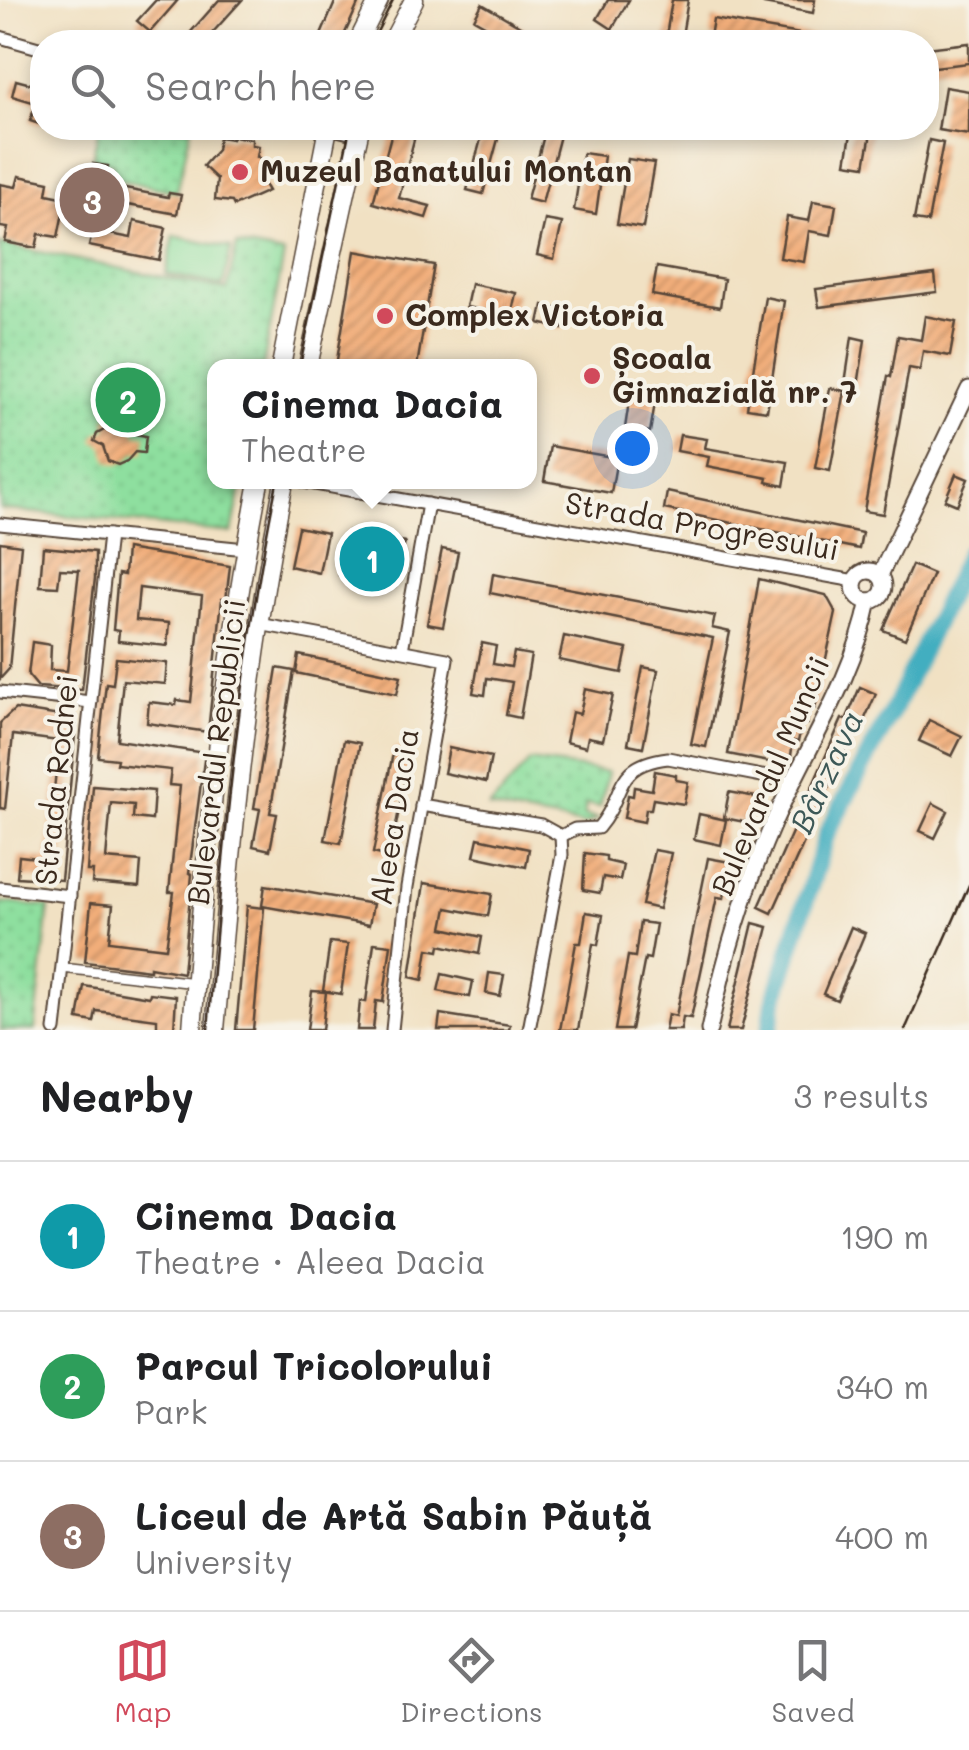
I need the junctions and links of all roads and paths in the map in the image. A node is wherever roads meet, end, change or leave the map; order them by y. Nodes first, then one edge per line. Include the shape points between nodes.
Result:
1 (379, 0) edge
2 (414, 0) edge
3 (364, 30) edge
4 (398, 30) edge
5 (0, 37) edge
6 (30, 46) edge
7 (326, 140) edge
8 (357, 140) edge
9 (282, 359) edge
10 (310, 359) edge
11 (969, 389) edge
12 (258, 489) edge
13 (283, 489) edge
14 (343, 489) edge
15 (428, 504) junction
16 (0, 524) edge
17 (109, 535) junction
18 (246, 548) junction
19 (880, 575) junction
20 (854, 581) junction
21 (869, 601) junction
22 (259, 624) junction
23 (402, 650) junction
24 (0, 692) edge
25 (91, 702) junction
26 (793, 782) junction
27 (421, 805) junction
28 (562, 836) junction
29 (0, 888) edge
30 (70, 896) junction
31 (62, 968) junction
32 (196, 983) junction
33 (55, 1030) edge
34 (192, 1030) edge
35 (215, 1030) edge
36 (392, 1030) edge
37 (529, 1030) edge
38 (709, 1030) edge

1 - 3 main road
2 - 4 main road
5 - 6 street
7 - 9 main road
8 - 10 main road
11 - 19 street
12 - 18 main road, Bulevardul Republicii
13 - 22 main road, Bulevardul Republicii
14 - 15 street, Strada Progresului
15 - 20 street, Strada Progresului
15 - 23 street
16 - 17 street
17 - 18 street
17 - 25 street, Strada Rodnei
18 - 32 main road, Bulevardul Republicii
19 - 20 street via 866,571
19 - 21 street via 883,592
20 - 21 street via 858,597
21 - 26 street, Bulevardul Muncii
22 - 23 street, Aleea Dacia
22 - 35 main road, Bulevardul Republicii
23 - 27 street, Aleea Dacia via 448,659
24 - 25 street
25 - 30 street, Strada Rodnei
26 - 28 street via 668,758 648,761 626,776 598,828
26 - 38 street, Bulevardul Muncii via 721,975
27 - 28 street via 541,825
27 - 36 street, Aleea Dacia
28 - 37 street
29 - 30 street
30 - 31 street, Strada Rodnei
31 - 32 street
31 - 33 street, Strada Rodnei
32 - 34 main road, Bulevardul Republicii

